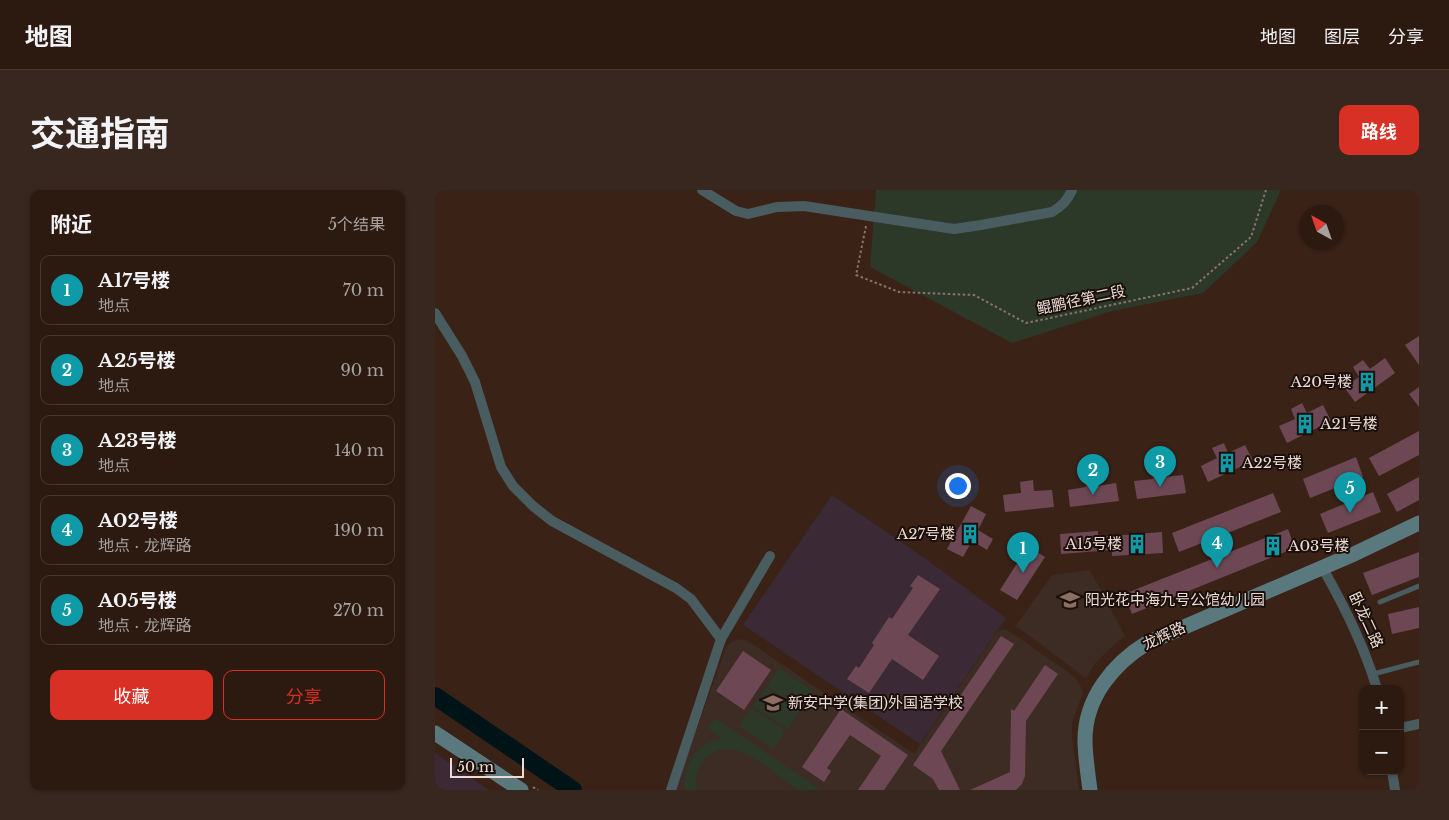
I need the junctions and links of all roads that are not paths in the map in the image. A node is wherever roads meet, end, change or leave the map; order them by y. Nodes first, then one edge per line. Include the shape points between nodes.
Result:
1 (702, 190) edge
2 (1072, 190) edge
3 (435, 313) edge
4 (1419, 523) edge
5 (770, 556) dead end
6 (1322, 567) junction
7 (1419, 586) edge
8 (1380, 602) dead end
9 (721, 639) junction
10 (1419, 662) edge
11 (1373, 674) junction
12 (1376, 685) edge
13 (1419, 724) edge
14 (1404, 727) edge
15 (435, 733) edge
16 (1393, 775) edge
17 (521, 790) edge
18 (671, 790) edge
19 (1090, 790) edge
20 (1395, 790) edge

1 - 2 street via 736,211 748,214 777,207 803,206 954,229 1052,212 1062,206
3 - 9 street via 475,382 501,467 513,486 552,521 691,599
4 - 6 street, 龙辉路
5 - 9 street
6 - 11 street, 卧龙二路 via 1359,636
6 - 19 street, 龙辉路 via 1147,643 1119,663 1099,690 1087,723 1085,740
7 - 8 lane
9 - 18 street
10 - 11 lane
11 - 12 street, 卧龙二路
13 - 14 street
15 - 17 street
16 - 20 street

